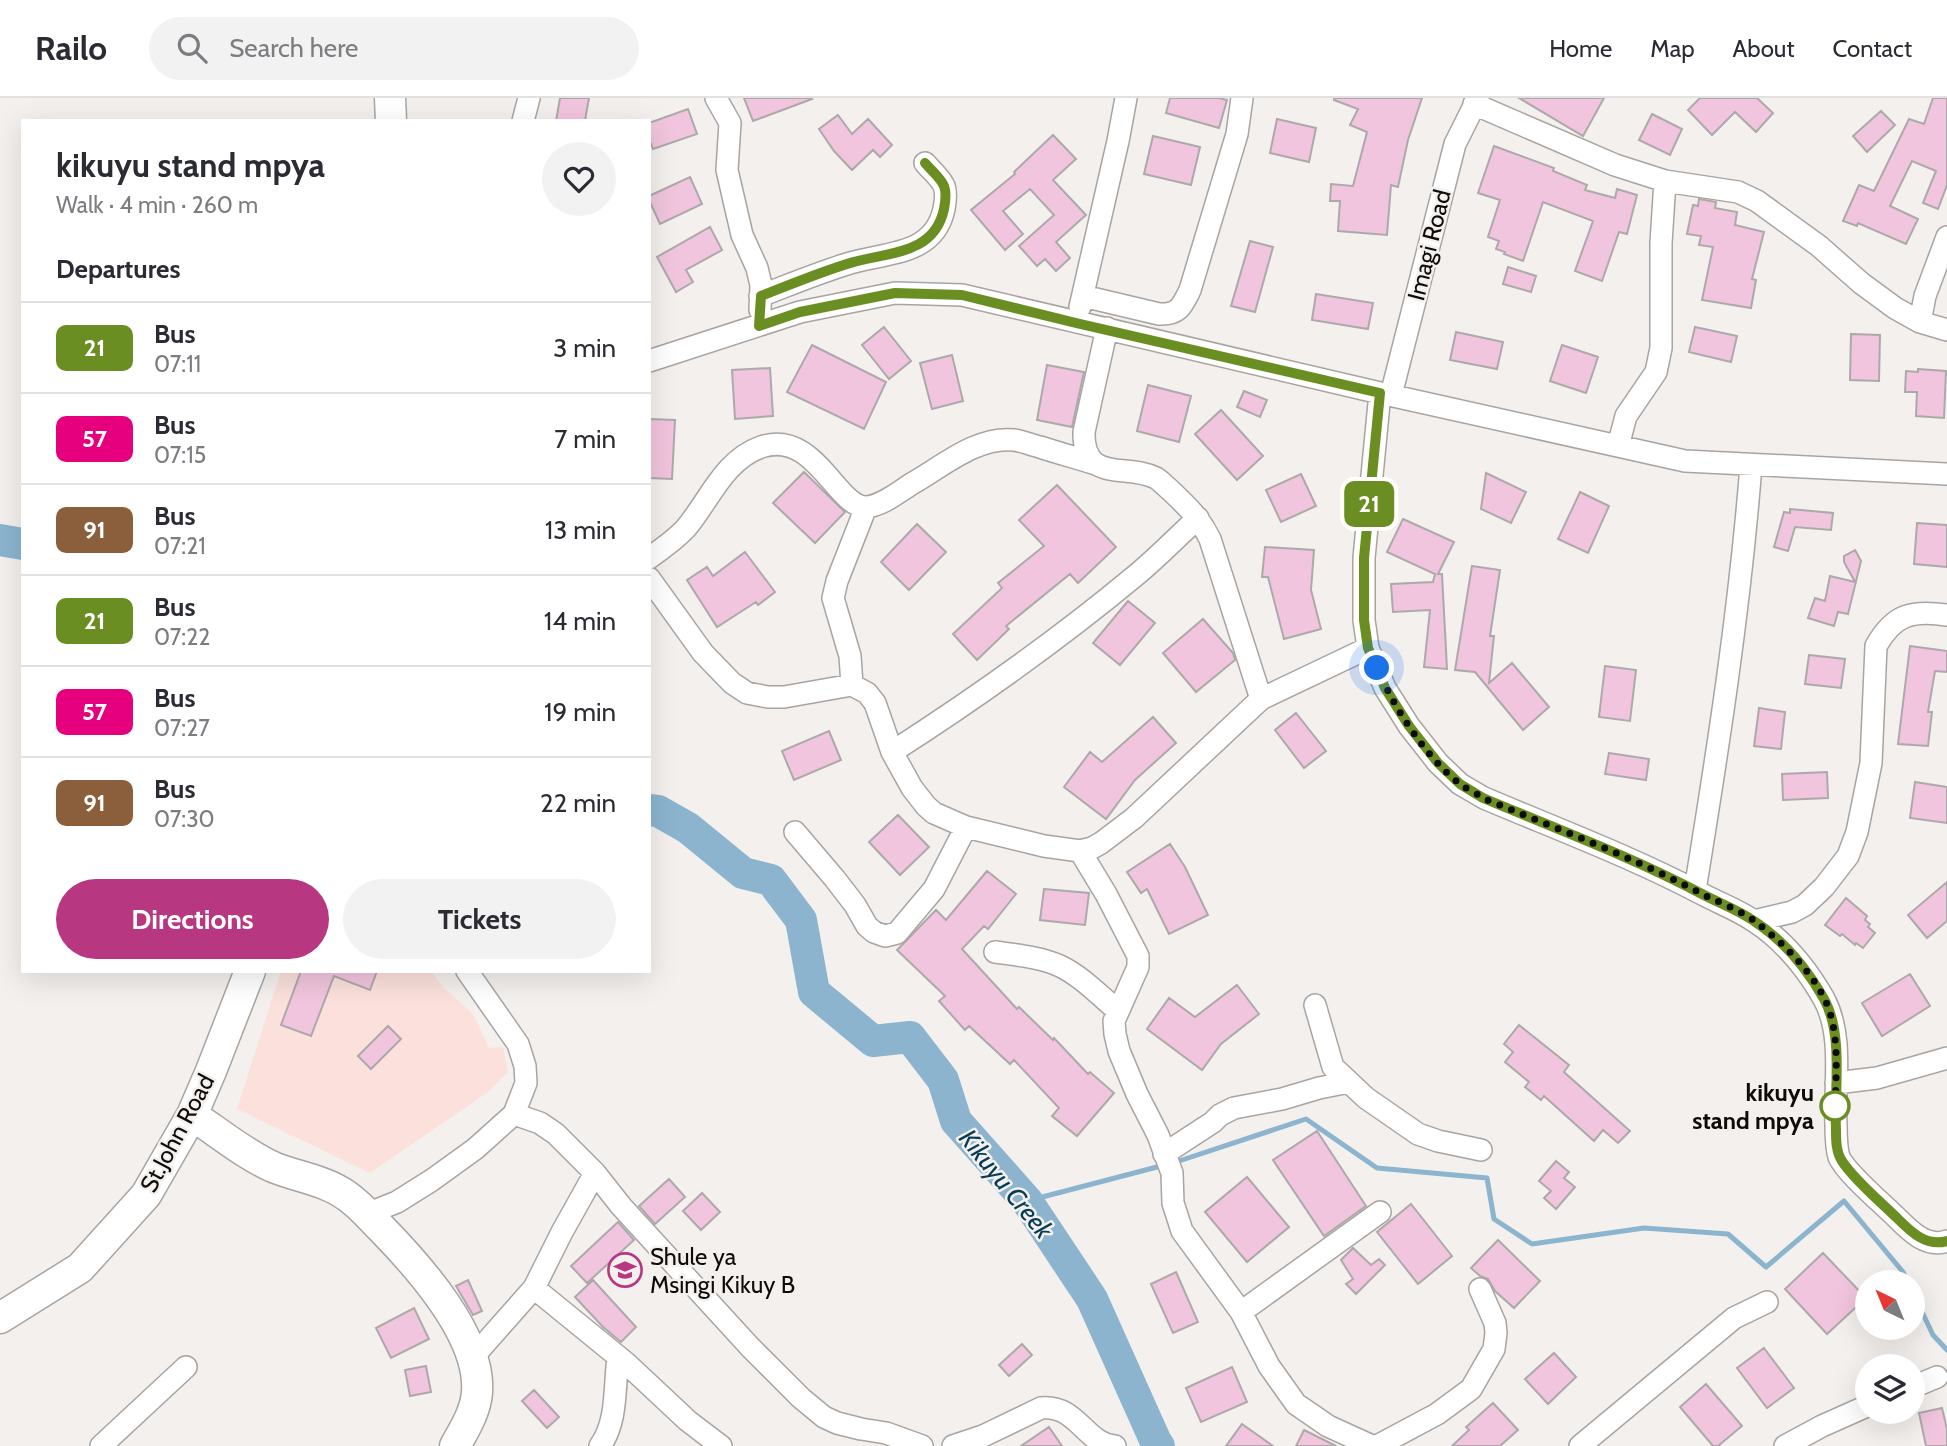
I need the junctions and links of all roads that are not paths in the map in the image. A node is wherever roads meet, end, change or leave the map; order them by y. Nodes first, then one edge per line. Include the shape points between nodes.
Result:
1 (390, 98) edge
2 (529, 98) edge
3 (716, 98) edge
4 (1126, 98) edge
5 (1242, 98) edge
6 (1475, 100) edge
7 (391, 119) edge
8 (524, 119) edge
9 (925, 163) dead end
10 (1665, 181) junction
11 (1947, 237) edge
12 (761, 296) junction
13 (1083, 296) junction
14 (1920, 322) junction
15 (1076, 323) junction
16 (759, 326) junction
17 (1107, 328) junction
18 (1947, 330) edge
19 (651, 360) edge
20 (1385, 394) junction
21 (1618, 446) junction
22 (1096, 464) junction
23 (1751, 465) junction
24 (1947, 474) edge
25 (866, 507) junction
26 (1198, 518) junction
27 (651, 557) edge
28 (651, 581) edge
29 (1947, 615) edge
30 (1368, 648) junction
31 (852, 685) junction
32 (1261, 699) junction
33 (892, 752) junction
34 (967, 827) junction
35 (795, 832) dead end
36 (1080, 851) junction
37 (1696, 890) junction
38 (1754, 921) junction
39 (995, 952) dead end
40 (249, 973) edge
41 (468, 973) edge
42 (1315, 1005) dead end
43 (1117, 1010) junction
44 (1947, 1058) edge
45 (1349, 1082) junction
46 (1836, 1083) junction
47 (514, 1114) junction
48 (192, 1115) junction
49 (1481, 1150) dead end
50 (1164, 1154) junction
51 (595, 1173) junction
52 (1380, 1212) dead end
53 (367, 1214) junction
54 (1947, 1241) edge
55 (534, 1288) junction
56 (1479, 1289) dead end
57 (1768, 1302) dead end
58 (1241, 1312) junction
59 (0, 1318) edge
60 (473, 1357) junction
61 (618, 1357) junction
62 (186, 1367) dead end
63 (1937, 1377) dead end
64 (1925, 1382) edge
65 (1855, 1411) edge
66 (100, 1446) edge
67 (455, 1446) edge
68 (600, 1446) edge
69 (721, 1446) edge
70 (922, 1446) edge
71 (953, 1446) edge
72 (1115, 1446) edge
73 (1372, 1446) edge
74 (1377, 1446) edge
75 (1580, 1446) edge
76 (1785, 1446) edge

1 - 7 street
2 - 8 street
3 - 12 street via 730,123 727,170 736,217 757,268
4 - 13 street
5 - 13 street via 1237,134 1190,290 1176,312 1159,314
6 - 10 street via 1615,165
6 - 20 street, Imagi Road via 1455,144
9 - 12 street via 947,194 942,217 930,236 912,248 849,263
10 - 14 street via 1738,192 1757,201 1881,298
10 - 21 street via 1661,348 1656,372 1626,416
11 - 14 street
12 - 16 street
13 - 15 street
14 - 18 street
15 - 16 street via 962,295 895,293 800,312
15 - 17 street
16 - 19 street
17 - 20 street
17 - 22 street via 1084,432 1086,449
20 - 21 street
20 - 30 street, Imagi Road via 1364,558
21 - 23 street via 1685,461
22 - 25 street via 1017,440 994,441
22 - 26 street via 1156,478
23 - 24 street
23 - 37 street via 1725,707
25 - 27 street via 853,503 803,453 783,445 762,447 738,460 685,530
25 - 31 street via 833,598 850,656
26 - 32 street via 1210,540
26 - 33 street via 1075,624 960,709
28 - 31 street via 703,653 747,693 783,697
29 - 38 street via 1920,611 1899,620 1885,630 1876,646 1871,763 1848,856 1805,905
30 - 32 street
30 - 37 street, Imagi Road via 1385,688 1409,726 1460,784
31 - 33 street via 875,703
32 - 36 street via 1134,818 1101,843
33 - 34 street via 926,806
34 - 35 street via 933,889 897,933 885,936 867,926 835,878
34 - 36 street
36 - 43 street via 1138,956 1138,967
37 - 38 street, Imagi Road
38 - 46 street, Imagi Road via 1792,953 1826,1003 1836,1048
39 - 43 street via 1061,966
40 - 48 street, St.John Road
41 - 47 street via 519,1044 526,1083
42 - 45 street via 1333,1067
43 - 50 street via 1114,1021 1119,1051
44 - 46 street via 1877,1078
45 - 49 street via 1418,1134
45 - 50 street via 1234,1108
46 - 54 street, Imagi Road via 1840,1159 1922,1239
47 - 51 street via 556,1134
47 - 53 street via 475,1150 432,1180
48 - 53 street via 275,1168 339,1191
48 - 59 street, St.John Road via 146,1195 80,1268
50 - 58 street via 1182,1231
51 - 55 street
51 - 70 street via 801,1398 837,1423
52 - 58 street
53 - 60 street via 433,1288
55 - 60 street
55 - 61 street
56 - 74 street via 1496,1334 1494,1349 1471,1389 1437,1414
57 - 75 street via 1734,1318
58 - 73 street via 1269,1366 1296,1404 1328,1426
60 - 67 street via 477,1393
61 - 68 street via 614,1415
61 - 69 street
62 - 66 street
63 - 64 street
65 - 76 street
71 - 72 street via 1050,1407 1074,1418 1105,1446

